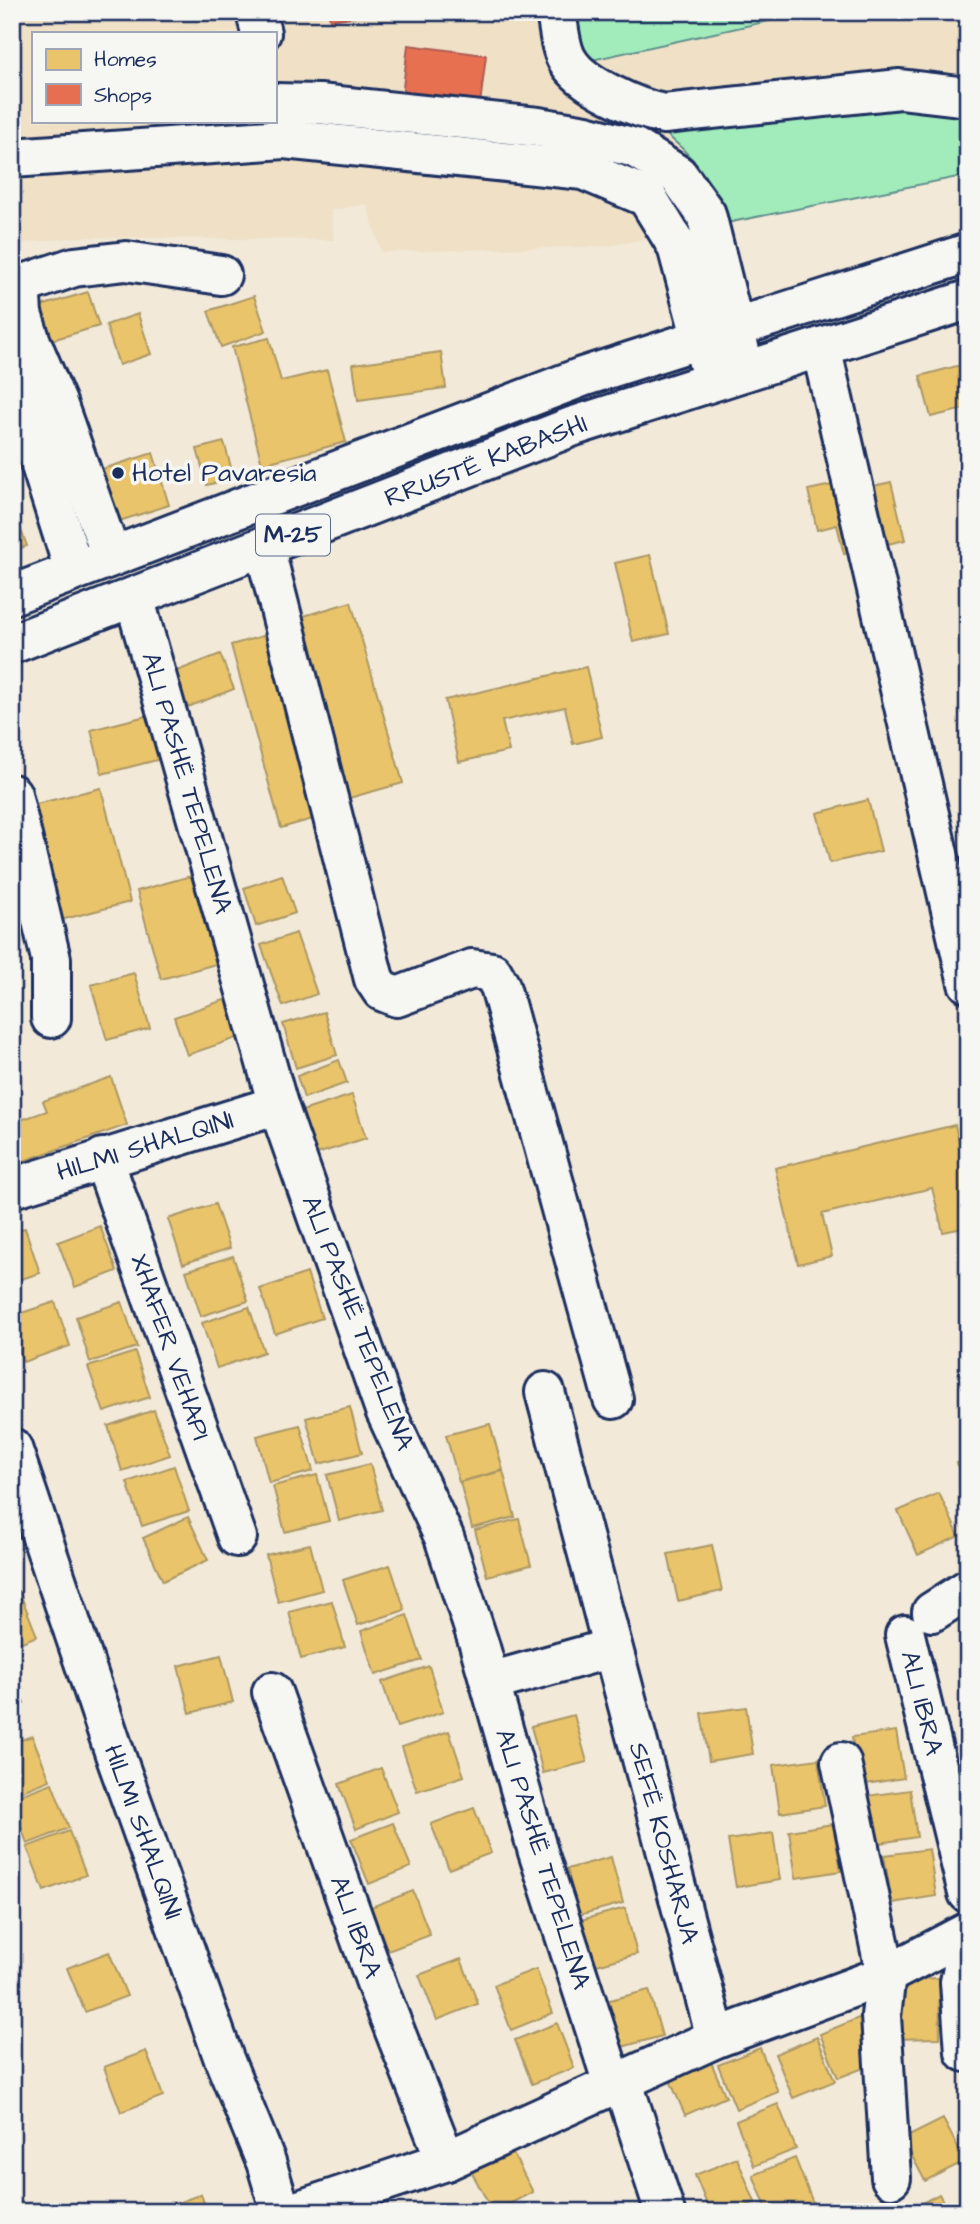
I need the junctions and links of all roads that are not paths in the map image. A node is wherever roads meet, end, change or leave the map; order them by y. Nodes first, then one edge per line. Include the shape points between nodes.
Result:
1 (256, 12) edge
2 (556, 12) edge
3 (261, 32) edge
4 (968, 97) edge
5 (276, 101) edge
6 (276, 105) edge
7 (284, 139) junction
8 (12, 158) edge
9 (968, 253) edge
10 (221, 275) dead end
11 (968, 300) edge
12 (716, 334) junction
13 (821, 347) junction
14 (12, 374) edge
15 (729, 376) junction
16 (264, 547) junction
17 (111, 556) junction
18 (74, 570) junction
19 (12, 594) edge
20 (134, 597) junction
21 (12, 644) edge
22 (12, 794) edge
23 (968, 983) edge
24 (51, 1018) dead end
25 (278, 1105) junction
26 (103, 1157) junction
27 (12, 1188) edge
28 (545, 1392) dead end
29 (613, 1399) dead end
30 (12, 1448) edge
31 (237, 1537) dead end
32 (968, 1589) edge
33 (612, 1648) junction
34 (490, 1682) junction
35 (272, 1692) dead end
36 (841, 1762) dead end
37 (968, 1894) edge
38 (968, 1932) edge
39 (968, 1943) edge
40 (886, 1975) junction
41 (716, 2038) junction
42 (965, 2052) dead end
43 (618, 2082) junction
44 (446, 2161) junction
45 (891, 2178) dead end
46 (281, 2212) edge
47 (293, 2212) edge
48 (665, 2212) edge

1 - 3 street
2 - 4 street via 568,61 607,92 649,111 664,114 900,89
5 - 12 street via 538,127 635,148 678,175 706,214
6 - 7 street
7 - 8 street
7 - 12 street via 583,170 647,197 677,246
9 - 12 street, RRUSTË KABASHI / M-25
10 - 17 street via 126,261 74,267 24,284 22,314
11 - 13 street, RRUSTË KABASHI / M-25
12 - 15 street
12 - 17 street, RRUSTË KABASHI / M-25 via 569,382
13 - 15 street, RRUSTË KABASHI / M-25
13 - 23 street
14 - 18 street
15 - 16 street, RRUSTË KABASHI / M-25 via 574,426
16 - 20 street, RRUSTË KABASHI / M-25
16 - 29 street via 374,979 383,991 397,997 472,969 492,972 500,986
17 - 18 street, RRUSTË KABASHI / M-25
18 - 19 street, RRUSTË KABASHI / M-25
20 - 21 street, RRUSTË KABASHI / M-25
20 - 25 street, ALI PASHË TEPELENA
22 - 24 street via 51,959
25 - 26 street, HILMI SHALQINI
25 - 34 street, ALI PASHË TEPELENA via 386,1410 444,1537
26 - 27 street, HILMI SHALQINI
26 - 31 street, XHAFER VEHAPI
28 - 33 street, SEFË KOSHARJA
30 - 46 street, HILMI SHALQINI via 121,1773
32 - 37 street, ALI IBRA via 918,1623
33 - 34 street
33 - 41 street, SEFË KOSHARJA
34 - 43 street, ALI PASHË TEPELENA via 538,1852
35 - 44 street, ALI IBRA via 378,1988
36 - 40 street
38 - 40 street
39 - 42 street via 960,1982
40 - 41 street
40 - 45 street via 881,2016
41 - 43 street
43 - 44 street
43 - 48 street, ALI PASHË TEPELENA
44 - 47 street

